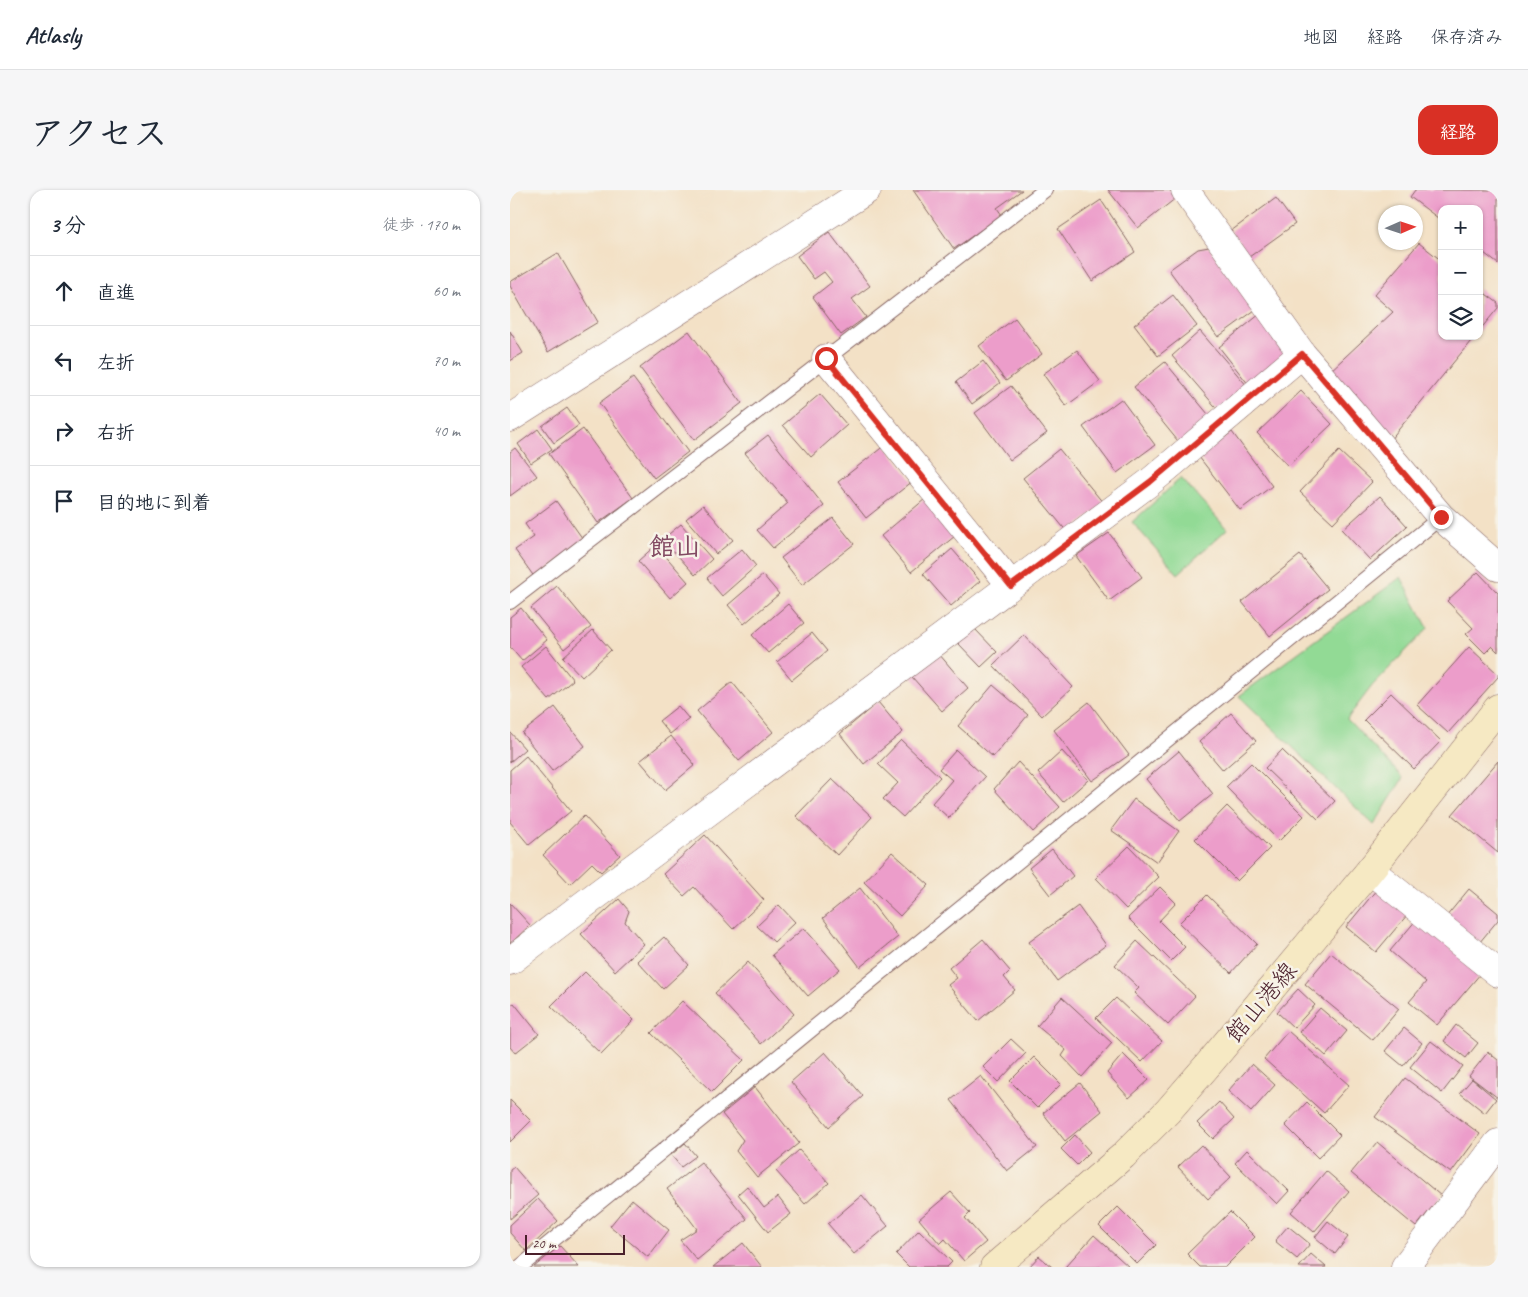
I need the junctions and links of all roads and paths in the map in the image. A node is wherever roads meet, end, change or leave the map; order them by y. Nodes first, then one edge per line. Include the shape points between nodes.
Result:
1 (867, 190) edge
2 (1045, 190) edge
3 (1185, 190) edge
4 (1302, 354) junction
5 (826, 358) junction
6 (510, 418) edge
7 (1441, 517) junction
8 (1498, 568) edge
9 (1011, 586) junction
10 (510, 602) edge
11 (1498, 708) edge
12 (1370, 870) junction
13 (510, 961) edge
14 (1498, 973) edge
15 (1498, 1143) edge
16 (520, 1267) edge
17 (994, 1267) edge
18 (1406, 1267) edge

1 - 6 street
2 - 5 lane
3 - 4 street
4 - 7 street
4 - 9 street via 1150,482
5 - 9 street
5 - 10 lane
7 - 8 street
7 - 16 lane
9 - 13 street
11 - 12 main road, 館山港線
12 - 14 street
12 - 17 main road, 館山港線 via 1168,1111 1123,1156
15 - 18 street

